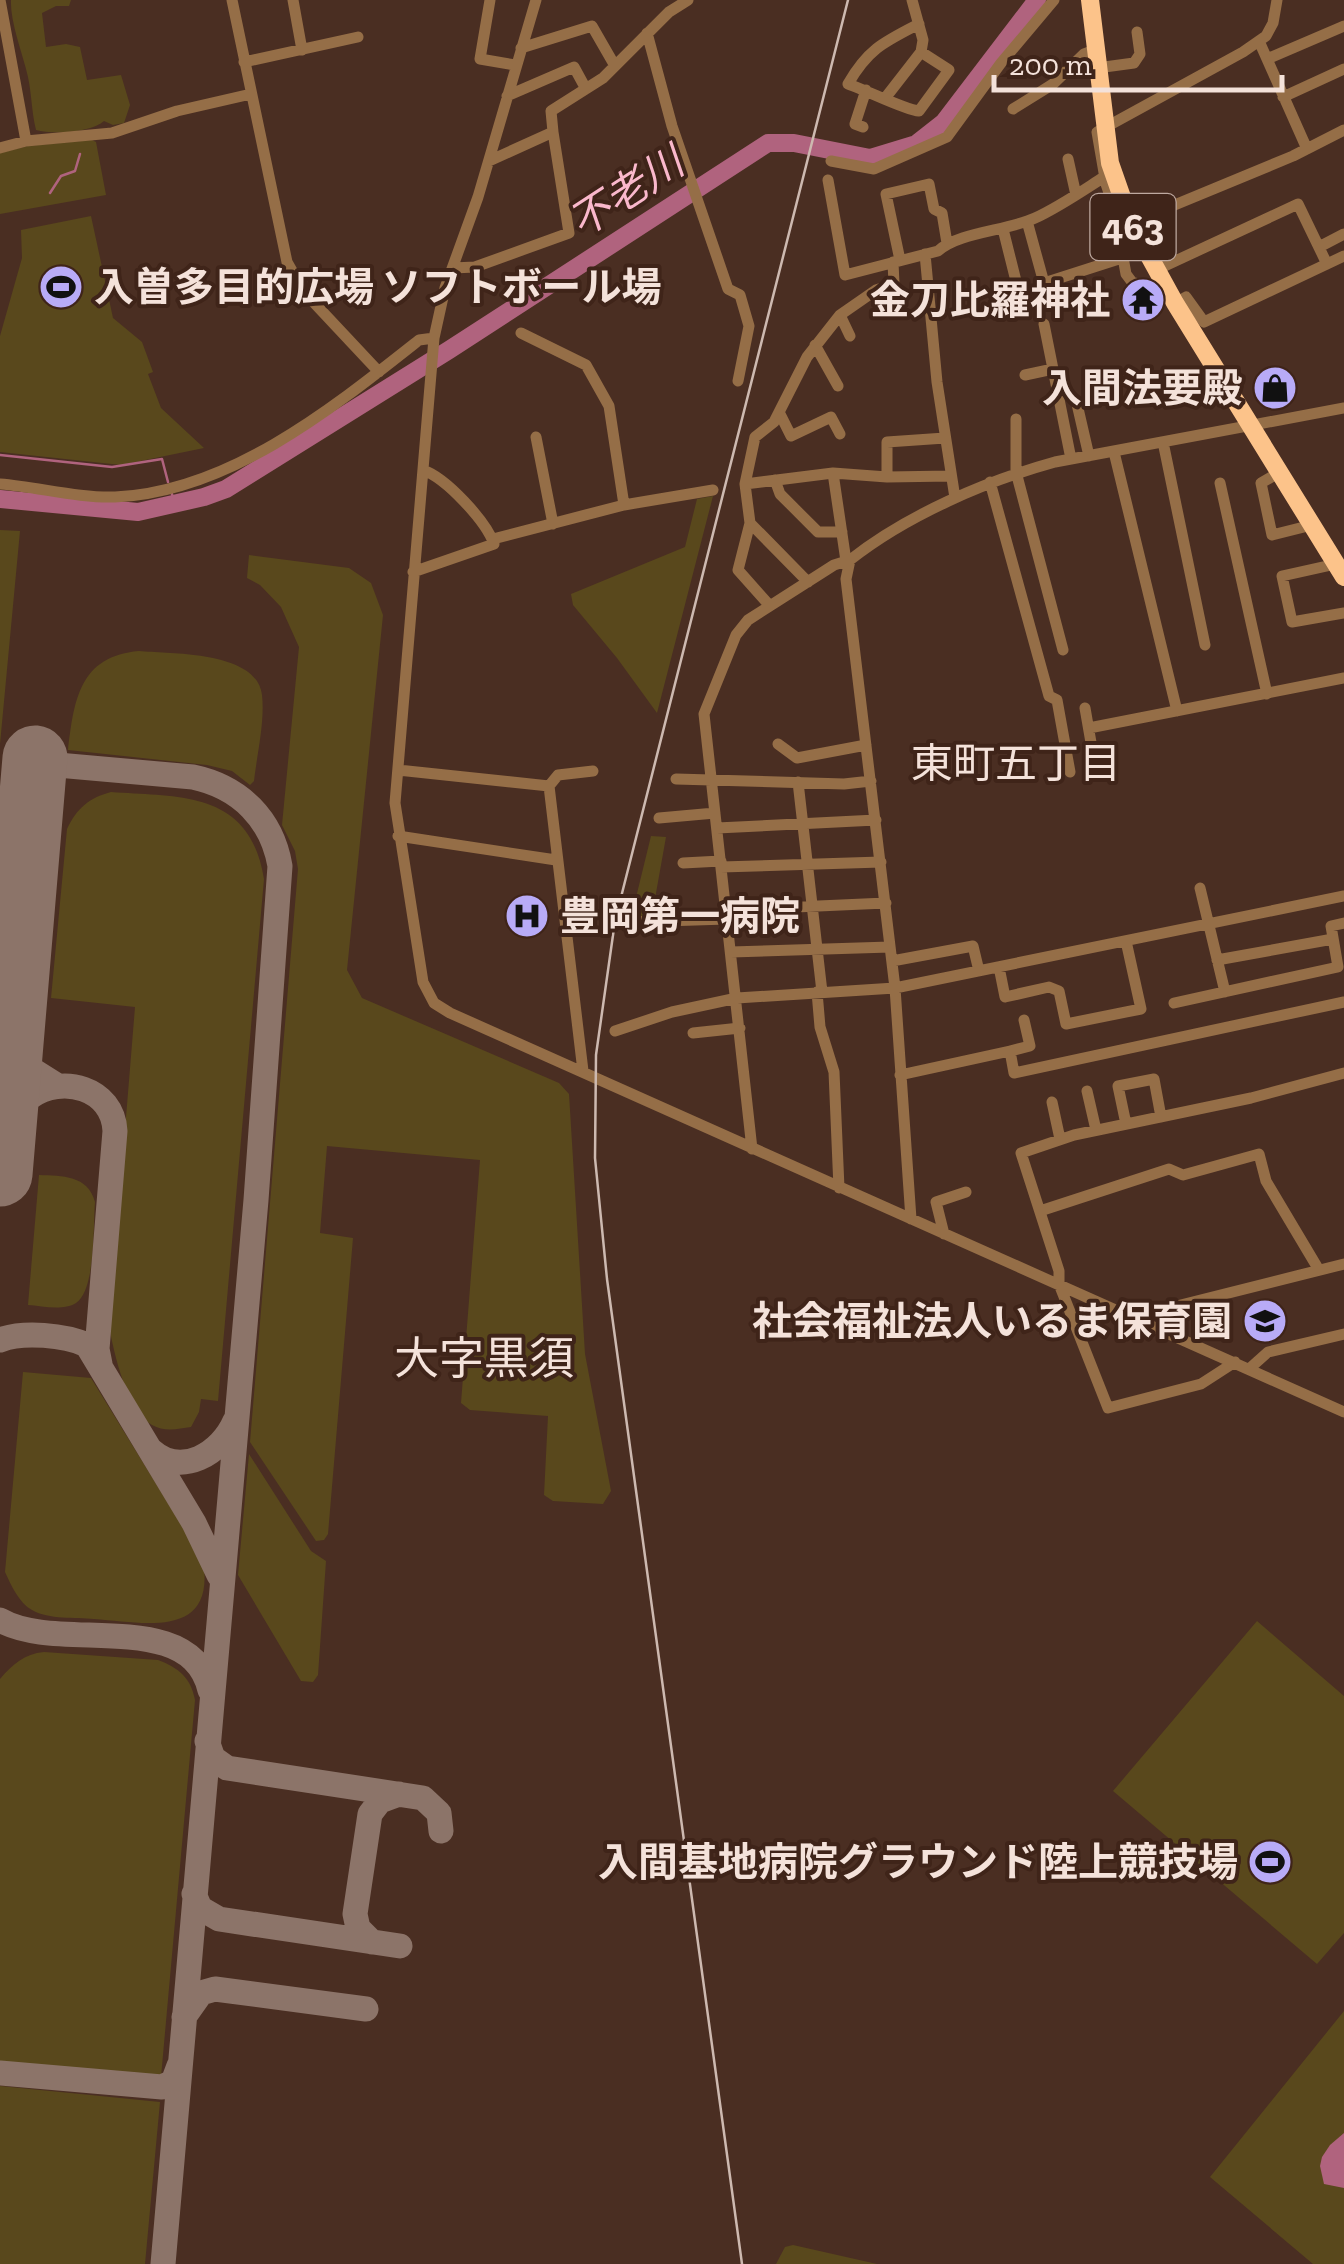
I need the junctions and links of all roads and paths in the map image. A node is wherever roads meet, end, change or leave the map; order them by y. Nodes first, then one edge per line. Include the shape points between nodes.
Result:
1 (0, 0) edge
2 (232, 0) edge
3 (292, 0) edge
4 (490, 0) edge
5 (536, 0) edge
6 (688, 0) edge
7 (912, 0) edge
8 (1054, 0) edge
9 (1090, 0) edge
10 (1277, 0) edge
11 (918, 24) junction
12 (1344, 26) edge
13 (1137, 32) dead end
14 (647, 33) junction
15 (358, 37) dead end
16 (1259, 41) junction
17 (521, 48) junction
18 (302, 50) junction
19 (920, 52) junction
20 (1096, 59) junction
21 (1267, 60) junction
22 (244, 62) junction
23 (515, 66) junction
24 (615, 66) junction
25 (1344, 70) edge
26 (586, 89) junction
27 (866, 90) junction
28 (250, 94) junction
29 (506, 96) junction
30 (1284, 96) junction
31 (886, 97) junction
32 (1013, 109) dead end
33 (863, 126) dead end
34 (1104, 126) junction
35 (1344, 130) edge
36 (553, 132) junction
37 (26, 141) junction
38 (0, 148) edge
39 (1306, 149) junction
40 (1068, 159) dead end
41 (489, 161) junction
42 (830, 161) dead end
43 (1104, 177) junction
44 (828, 180) dead end
45 (1076, 194) junction
46 (1027, 221) junction
47 (1132, 223) junction
48 (1003, 230) junction
49 (1344, 234) edge
50 (948, 242) junction
51 (1319, 246) junction
52 (924, 254) junction
53 (1344, 256) edge
54 (1122, 258) junction
55 (897, 261) junction
56 (1327, 264) junction
57 (453, 268) junction
58 (1156, 270) junction
59 (1170, 295) junction
60 (1021, 301) dead end
61 (840, 315) junction
62 (1044, 324) dead end
63 (521, 333) dead end
64 (850, 336) dead end
65 (434, 342) junction
66 (815, 345) junction
67 (1053, 369) junction
68 (378, 372) junction
69 (1024, 375) dead end
70 (738, 382) dead end
71 (838, 386) dead end
72 (1077, 404) dead end
73 (1344, 408) edge
74 (779, 412) junction
75 (1016, 418) dead end
76 (1251, 427) junction
77 (840, 434) dead end
78 (536, 436) dead end
79 (946, 438) junction
80 (1163, 442) junction
81 (1114, 452) junction
82 (1088, 456) junction
83 (1072, 459) junction
84 (424, 470) junction
85 (1016, 472) junction
86 (1280, 472) junction
87 (833, 473) junction
88 (951, 476) junction
89 (888, 477) junction
90 (775, 480) junction
91 (990, 482) junction
92 (1220, 483) dead end
93 (0, 484) edge
94 (745, 484) junction
95 (713, 490) dead end
96 (954, 498) junction
97 (624, 505) junction
98 (750, 523) junction
99 (552, 524) junction
100 (1312, 526) junction
101 (842, 532) junction
102 (493, 539) junction
103 (848, 560) junction
104 (1340, 570) edge
105 (413, 572) junction
106 (808, 582) junction
107 (770, 606) junction
108 (1344, 613) edge
109 (1205, 646) dead end
110 (1036, 647) junction
111 (1344, 678) edge
112 (1267, 694) junction
113 (1085, 708) dead end
114 (1177, 711) junction
115 (1088, 728) junction
116 (778, 744) dead end
117 (866, 745) junction
118 (1093, 754) dead end
119 (801, 757) junction
120 (398, 770) junction
121 (593, 771) dead end
122 (1070, 772) dead end
123 (676, 779) dead end
124 (711, 779) junction
125 (871, 781) junction
126 (802, 782) junction
127 (549, 786) junction
128 (715, 814) junction
129 (875, 814) junction
130 (659, 818) dead end
131 (802, 824) junction
132 (717, 828) junction
133 (398, 836) junction
134 (556, 860) junction
135 (683, 862) dead end
136 (880, 862) junction
137 (721, 864) junction
138 (806, 864) junction
139 (1200, 888) dead end
140 (1344, 896) edge
141 (886, 903) junction
142 (811, 906) junction
143 (727, 914) junction
144 (632, 922) dead end
145 (1344, 923) edge
146 (1208, 924) junction
147 (1333, 939) junction
148 (1126, 941) junction
149 (890, 947) junction
150 (816, 950) junction
151 (731, 952) junction
152 (1217, 960) junction
153 (892, 961) junction
154 (998, 967) junction
155 (979, 971) junction
156 (895, 988) junction
157 (819, 992) junction
158 (1225, 992) junction
159 (737, 998) junction
160 (1344, 1002) edge
161 (1174, 1003) dead end
162 (1024, 1020) dead end
163 (740, 1028) junction
164 (615, 1031) dead end
165 (692, 1032) dead end
166 (1010, 1051) junction
167 (583, 1070) junction
168 (1344, 1073) edge
169 (900, 1075) junction
170 (1087, 1091) dead end
171 (1052, 1102) dead end
172 (1162, 1117) junction
173 (1126, 1124) junction
174 (1096, 1130) junction
175 (1060, 1140) junction
176 (752, 1149) junction
177 (839, 1188) junction
178 (966, 1192) dead end
179 (1040, 1211) junction
180 (911, 1219) junction
181 (944, 1234) junction
182 (1344, 1264) edge
183 (1320, 1270) junction
184 (1059, 1284) junction
185 (1133, 1317) junction
186 (1344, 1334) edge
187 (1235, 1362) junction
188 (1249, 1368) junction
189 (1344, 1412) edge

1 - 37 street
2 - 22 street
3 - 18 street
4 - 23 street via 480,59
5 - 17 street
6 - 14 street
7 - 11 street
8 - 42 street via 946,137 874,169
9 - 20 highway, 463
10 - 16 street via 1273,23
11 - 19 street
11 - 27 street via 865,56 848,84
12 - 21 street
13 - 20 street via 1140,54 1134,63
14 - 24 street
14 - 70 street via 728,289 740,295 750,326
15 - 18 street
16 - 21 street
16 - 34 street
17 - 23 street
17 - 24 street via 592,26
18 - 22 street
19 - 31 street
19 - 31 street via 949,70 919,111
20 - 32 street via 1084,54
20 - 34 highway, 463
21 - 30 street
22 - 28 street
23 - 29 street
24 - 26 street
25 - 30 street
26 - 29 street via 574,67
26 - 36 street via 551,111
27 - 31 street
27 - 33 street via 855,124
28 - 37 street via 112,132
28 - 68 street via 288,262 304,292
29 - 41 street
30 - 39 street
34 - 43 street via 1097,132
34 - 47 highway, 463
35 - 39 street
36 - 41 street
36 - 57 street via 569,233 475,267
37 - 38 street
39 - 47 street
40 - 45 street
41 - 57 street
43 - 45 street
43 - 54 street via 1125,240
44 - 55 street via 845,275
45 - 46 street
46 - 48 street
46 - 54 street via 1044,282
47 - 58 highway, 463
48 - 50 street
48 - 60 street
49 - 51 street
50 - 52 street
50 - 55 street via 929,184 886,194
51 - 56 street
51 - 58 street via 1298,204
52 - 55 street
52 - 79 street
53 - 56 street
54 - 59 street via 1132,282
55 - 61 street via 894,284
56 - 59 street via 1204,322 1186,297
57 - 65 street
58 - 59 highway, 463
59 - 76 highway, 463
61 - 64 street
61 - 66 street
62 - 67 street
63 - 97 street via 586,366 609,406
65 - 68 street via 418,340
65 - 84 street
66 - 71 street
66 - 74 street
67 - 69 street
67 - 83 street
68 - 93 street via 237,465 186,484 112,497
72 - 82 street
73 - 76 street
74 - 77 street via 791,436 831,418
74 - 94 street via 755,437
75 - 85 street
76 - 80 street
76 - 86 highway, 463
78 - 99 street
79 - 88 street
79 - 89 street via 887,442
80 - 81 street
80 - 109 street
81 - 82 street
81 - 114 street
82 - 83 street
83 - 85 street
84 - 102 street via 472,510
84 - 105 street
85 - 91 street
85 - 110 street via 1062,646
86 - 100 highway, 463
86 - 100 street via 1261,483 1272,535
87 - 89 street
87 - 90 street
87 - 101 street
88 - 89 street
88 - 96 street
90 - 94 street
90 - 101 street via 780,494 818,532
91 - 96 street
91 - 110 street
92 - 112 street
94 - 98 street
95 - 97 street
96 - 103 street
97 - 99 street
98 - 106 street
98 - 107 street via 738,570
99 - 102 street
100 - 104 highway, 463
101 - 103 street
102 - 105 street via 494,544
103 - 106 street
103 - 117 street
104 - 108 street via 1282,576 1292,622
105 - 120 street
106 - 107 street
107 - 124 street via 736,635 704,714
110 - 122 street via 1049,696 1057,700
111 - 112 street
112 - 114 street
113 - 115 street
114 - 115 street
115 - 118 street
116 - 119 street
117 - 119 street
117 - 125 street
119 - 126 street
120 - 127 street
120 - 133 street
121 - 127 street via 558,775
123 - 124 street
124 - 126 street
124 - 128 street
125 - 126 street
125 - 129 street
126 - 131 street
127 - 134 street
128 - 130 street
128 - 132 street
129 - 131 street
129 - 136 street
131 - 132 street
131 - 138 street
132 - 137 street
133 - 134 street
133 - 167 street via 427,995 450,1014
134 - 167 street
135 - 137 street
136 - 138 street
136 - 141 street
137 - 138 street
137 - 143 street
138 - 142 street
139 - 146 street
140 - 146 street
141 - 142 street
141 - 149 street
142 - 143 street
142 - 150 street
143 - 144 street
143 - 151 street
145 - 147 street via 1331,926
146 - 148 street
146 - 152 street
147 - 152 street
147 - 158 street via 1338,967
148 - 154 street
148 - 154 street via 1140,1009 1066,1024 1059,991 1048,987 1006,997
149 - 150 street
149 - 153 street
150 - 151 street
150 - 157 street
151 - 159 street
152 - 158 street
153 - 155 street via 972,946
153 - 156 street
154 - 155 street
155 - 156 street
156 - 157 street
156 - 169 street
157 - 159 street
157 - 177 street via 820,1027 834,1072
158 - 161 street
159 - 163 street
159 - 164 street
160 - 166 street via 1014,1073
162 - 166 street via 1030,1046
163 - 165 street
163 - 176 street
166 - 169 street
167 - 176 street
168 - 172 street
169 - 180 street
170 - 174 street
171 - 175 street
172 - 173 street
172 - 173 street via 1154,1078 1118,1086
173 - 174 street
174 - 175 street
175 - 179 street via 1022,1152
176 - 177 street
177 - 180 street
178 - 181 street via 936,1202
179 - 183 street via 1169,1169 1183,1175 1259,1154 1266,1182
179 - 184 street
180 - 181 street
181 - 184 street
182 - 183 street
183 - 185 street
184 - 185 street
184 - 187 street via 1108,1408 1201,1384
185 - 187 street
186 - 188 street via 1268,1352
187 - 188 street
188 - 189 street

